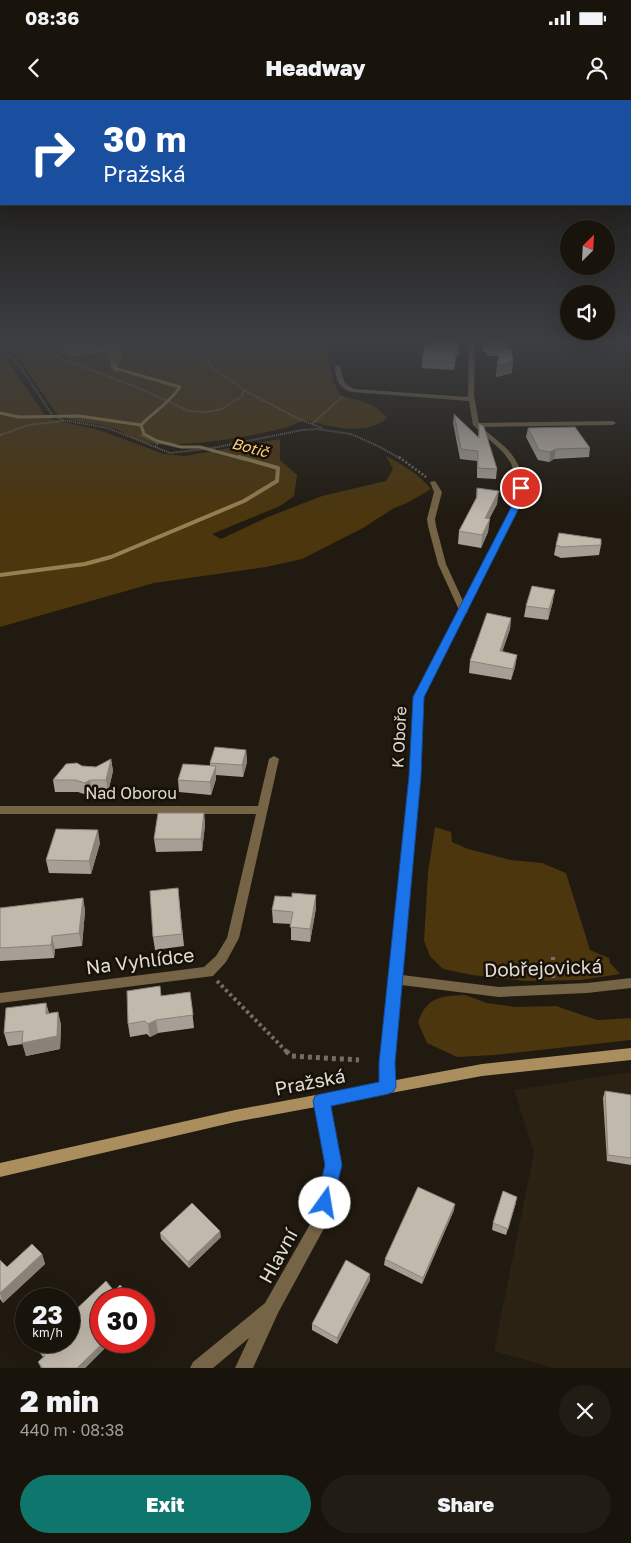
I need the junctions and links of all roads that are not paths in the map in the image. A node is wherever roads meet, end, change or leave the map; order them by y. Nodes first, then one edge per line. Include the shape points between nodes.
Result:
1 (472, 399) edge
2 (612, 423) dead end
3 (476, 425) junction
4 (433, 482) road end
5 (464, 612) junction
6 (274, 759) dead end
7 (0, 810) edge
8 (262, 810) junction
9 (396, 979) junction
10 (631, 983) edge
11 (0, 998) edge
12 (631, 1054) edge
13 (388, 1087) junction
14 (321, 1101) junction
15 (0, 1170) edge
16 (271, 1309) junction
17 (199, 1368) edge
18 (244, 1368) edge

1 - 3 street
2 - 3 street
3 - 5 street, K Oboře via 514,462 521,478 520,498
4 - 5 street via 438,492 432,526 442,564
5 - 9 street, K Oboře via 418,697 415,776
6 - 8 street, Na Vyhlídce
7 - 8 street, Nad Oborou
8 - 11 street, Na Vyhlídce via 234,938 208,972
9 - 10 street, Dobřejovická via 499,992
9 - 13 street, K Oboře via 387,1063
12 - 13 main road, Pražská via 482,1070
13 - 14 main road, Pražská
14 - 15 main road, Pražská via 235,1116
14 - 16 street, Hlavní via 333,1165 320,1222
16 - 17 street, Hlavní
16 - 18 street

